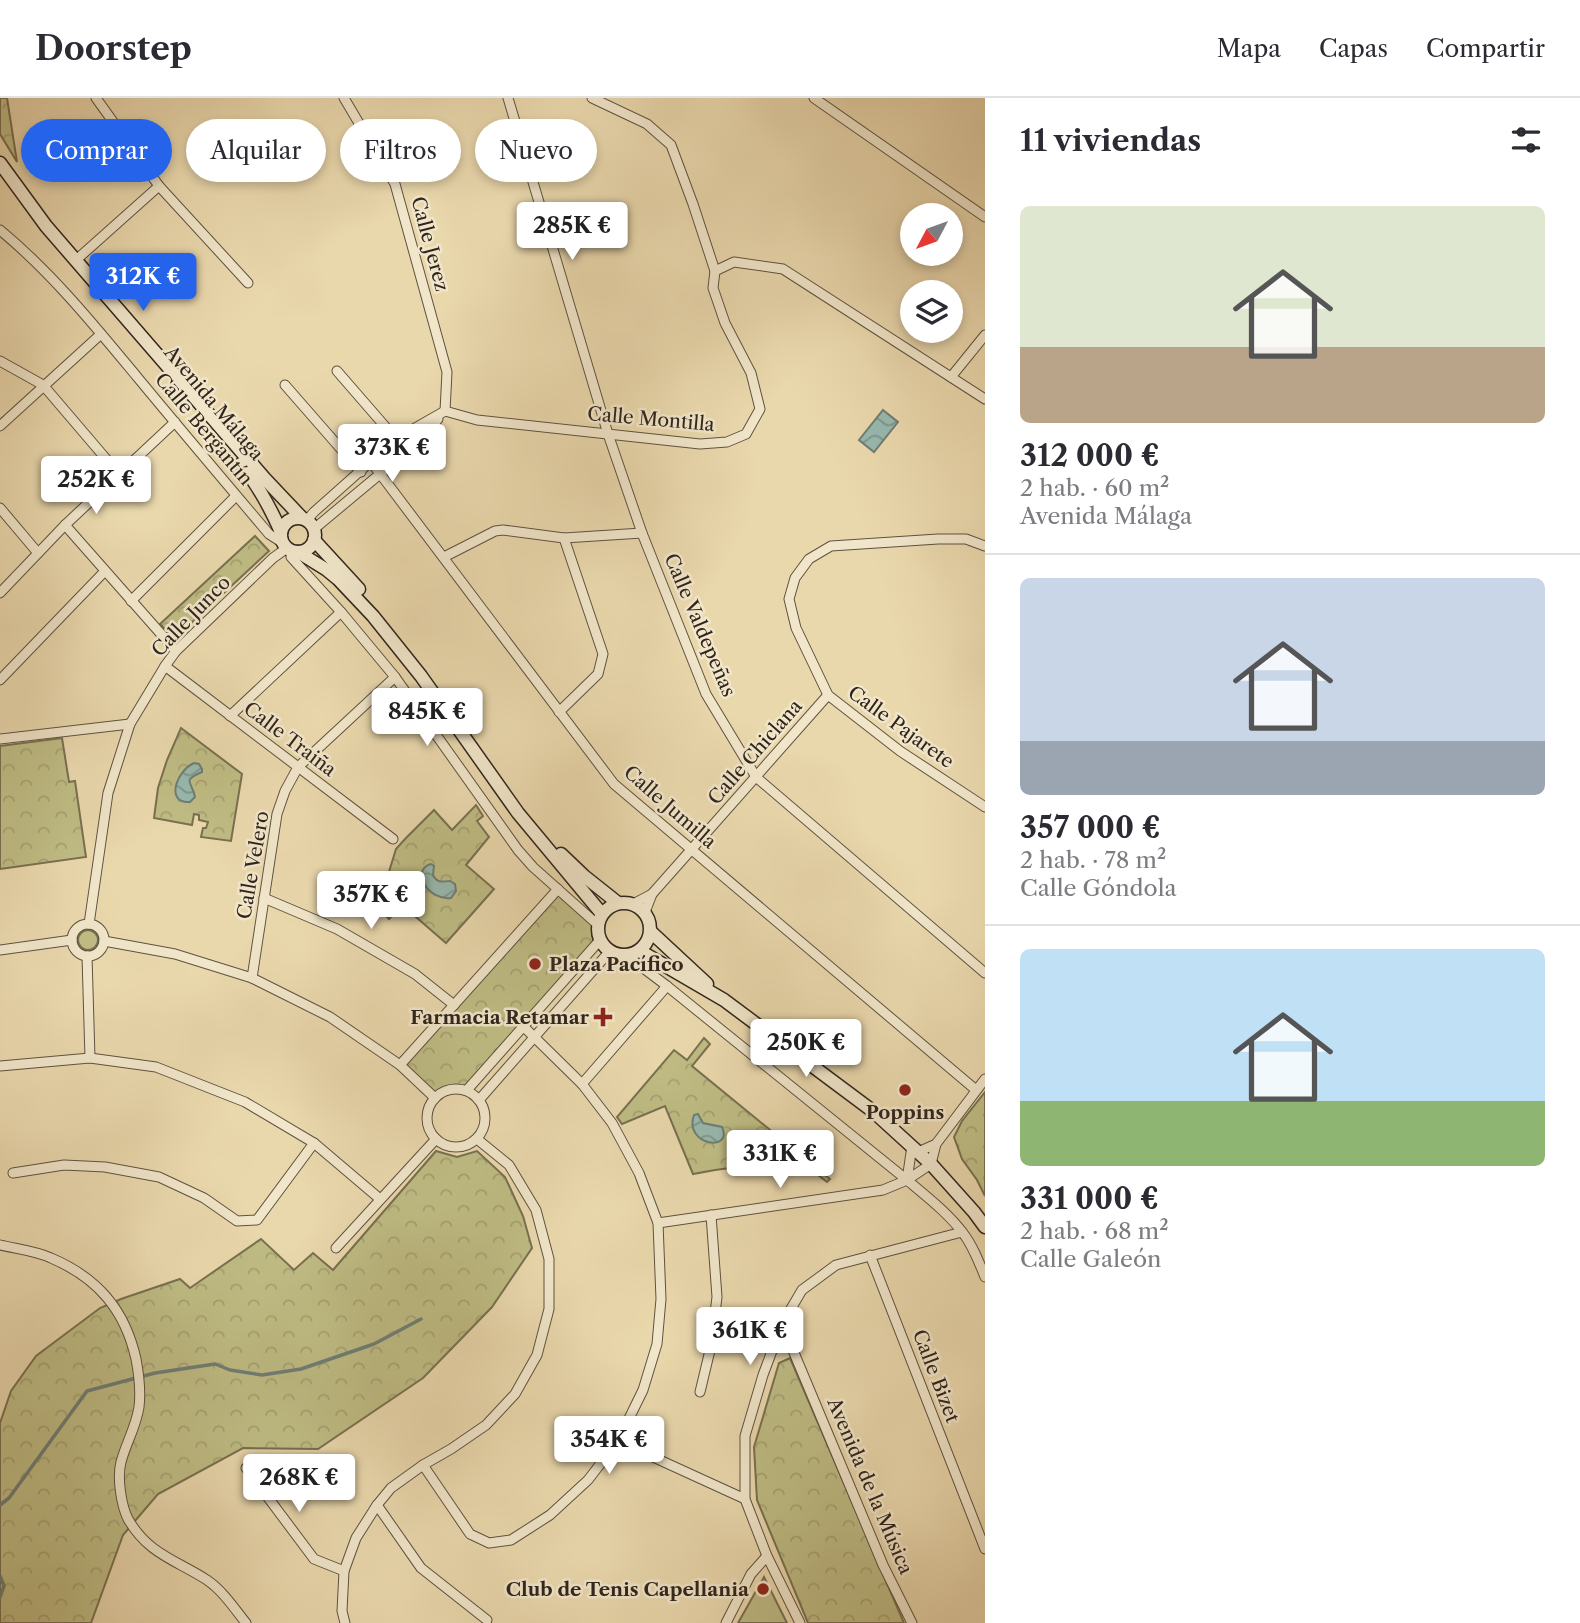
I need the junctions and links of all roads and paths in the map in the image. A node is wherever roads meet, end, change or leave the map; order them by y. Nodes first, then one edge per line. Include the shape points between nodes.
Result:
1 (96, 98) edge
2 (344, 98) edge
3 (508, 98) edge
4 (592, 98) edge
5 (814, 98) edge
6 (0, 163) edge
7 (0, 176) edge
8 (159, 186) junction
9 (985, 217) edge
10 (0, 230) edge
11 (75, 261) junction
12 (715, 271) junction
13 (248, 283) dead end
14 (101, 334) junction
15 (985, 335) edge
16 (0, 360) edge
17 (337, 371) dead end
18 (951, 377) junction
19 (285, 385) dead end
20 (43, 386) junction
21 (985, 398) edge
22 (445, 411) junction
23 (175, 422) junction
24 (0, 426) edge
25 (608, 434) junction
26 (397, 439) junction
27 (372, 463) junction
28 (361, 471) junction
29 (119, 474) junction
30 (381, 474) junction
31 (236, 496) junction
32 (0, 508) edge
33 (65, 525) junction
34 (309, 527) junction
35 (642, 533) junction
36 (564, 538) junction
37 (288, 545) junction
38 (985, 546) edge
39 (38, 553) junction
40 (444, 557) junction
41 (105, 571) junction
42 (0, 593) edge
43 (131, 601) junction
44 (341, 612) junction
45 (176, 652) junction
46 (165, 666) junction
47 (395, 677) junction
48 (0, 680) edge
49 (828, 695) junction
50 (559, 712) junction
51 (230, 716) junction
52 (130, 724) junction
53 (0, 739) edge
54 (298, 767) junction
55 (756, 777) junction
56 (985, 807) edge
57 (393, 839) dead end
58 (692, 849) junction
59 (558, 889) junction
60 (652, 894) junction
61 (264, 898) junction
62 (618, 903) junction
63 (633, 904) junction
64 (645, 912) junction
65 (600, 920) junction
66 (89, 924) junction
67 (651, 932) junction
68 (72, 940) junction
69 (600, 940) junction
70 (104, 941) junction
71 (0, 950) edge
72 (610, 951) junction
73 (640, 951) junction
74 (88, 956) junction
75 (626, 956) junction
76 (985, 973) edge
77 (252, 978) junction
78 (667, 986) junction
79 (724, 1000) junction
80 (454, 1005) junction
81 (523, 1026) junction
82 (534, 1037) junction
83 (90, 1058) junction
84 (0, 1066) edge
85 (400, 1066) junction
86 (985, 1079) edge
87 (582, 1084) junction
88 (467, 1090) junction
89 (976, 1090) junction
90 (435, 1097) junction
91 (479, 1100) junction
92 (436, 1139) junction
93 (477, 1139) junction
94 (314, 1143) junction
95 (936, 1144) junction
96 (915, 1149) junction
97 (931, 1164) junction
98 (13, 1173) dead end
99 (907, 1180) junction
100 (380, 1199) junction
101 (710, 1215) junction
102 (658, 1223) junction
103 (985, 1227) edge
104 (962, 1232) junction
105 (0, 1245) edge
106 (336, 1248) dead end
107 (870, 1255) junction
108 (985, 1277) edge
109 (782, 1324) junction
110 (700, 1392) dead end
111 (618, 1441) junction
112 (423, 1465) junction
113 (246, 1468) dead end
114 (746, 1499) junction
115 (377, 1505) junction
116 (985, 1549) edge
117 (767, 1556) junction
118 (344, 1571) junction
119 (487, 1620) dead end
120 (246, 1623) edge
121 (345, 1623) edge
122 (726, 1623) edge
123 (800, 1623) edge
124 (912, 1623) edge

1 - 8 street
2 - 22 street, Calle Jerez via 395,184 447,372
3 - 25 street, Calle Valdepeñas
4 - 12 street, Calle Montilla via 648,124 671,145
5 - 9 street
6 - 11 street, Avenida Málaga
7 - 37 street, Avenida Málaga via 50,242 252,477
8 - 11 street
8 - 13 street
10 - 14 street, Calle Bergantín
11 - 34 street, Avenida Málaga
12 - 18 street via 734,262 783,269
12 - 25 street, Calle Montilla via 713,288 751,373 760,409 746,435 727,443 700,444
14 - 20 street
14 - 23 street, Calle Bergantín
15 - 18 street
16 - 20 street
17 - 26 street
18 - 21 street
19 - 28 street
20 - 24 street
20 - 29 street
22 - 25 street, Calle Montilla via 477,420
22 - 26 street
22 - 30 street
23 - 29 street
23 - 31 street, Calle Bergantín
25 - 35 street, Calle Valdepeñas
26 - 27 street
27 - 28 street
27 - 30 street, Calle Jumilla
28 - 34 street via 314,512
29 - 33 street
30 - 34 street
30 - 40 street, Calle Jumilla
31 - 37 street, Calle Bergantín via 268,534
31 - 43 street
32 - 39 street
33 - 39 street
33 - 41 street
34 - 37 street via 308,549
34 - 37 street via 296,517 286,522
34 - 62 street, Avenida Málaga via 441,693 542,832
35 - 36 street
35 - 55 street, Calle Valdepeñas via 706,694
36 - 40 street via 495,531
36 - 50 street via 603,654 598,674
37 - 44 street, Calle Bergantín via 292,557
37 - 45 street, Calle Junco
37 - 65 street via 338,579 373,616
38 - 49 street, Calle Pajarete via 966,539 831,546 809,559 794,578 789,598 796,628
39 - 42 street
40 - 50 street, Calle Jumilla
41 - 43 street
41 - 48 street
43 - 45 street
44 - 47 street, Calle Bergantín
44 - 51 street
45 - 46 street, Calle Junco
46 - 51 street, Calle Traiña
46 - 52 street, Calle Junco
47 - 54 street, Calle Velero
47 - 59 street, Calle Bergantín via 519,850
49 - 55 street, Calle Chiclana
49 - 56 street, Calle Pajarete via 900,751
50 - 58 street, Calle Jumilla via 614,784
51 - 54 street, Calle Traiña
52 - 53 street
52 - 66 street, Calle Junco via 108,793
54 - 57 street, Calle Traiña
54 - 61 street, Calle Velero via 277,814
55 - 58 street, Calle Chiclana
55 - 76 street, Calle Valdepeñas
58 - 60 street, Calle Chiclana
58 - 89 street, Calle Jumilla
59 - 65 street, Calle Bergantín
59 - 80 street
60 - 63 street, Calle Chiclana
60 - 64 street, Calle Chiclana
61 - 77 street, Calle Velero
61 - 80 street via 337,929 415,974
62 - 63 street
62 - 65 street
63 - 64 street
64 - 67 street
65 - 69 street
66 - 68 street via 76,930
66 - 70 street via 102,932
67 - 73 street
67 - 79 street
68 - 71 street
68 - 74 street via 79,952
69 - 72 street
69 - 81 street
70 - 74 street via 97,953
70 - 77 street via 175,954
72 - 75 street
72 - 82 street
73 - 75 street
73 - 79 street
74 - 83 street
75 - 78 street
77 - 85 street via 330,1017
78 - 87 street
78 - 99 street
79 - 96 street via 874,1112
80 - 85 street
81 - 82 street
81 - 88 street
82 - 87 street
82 - 91 street
83 - 84 street
83 - 94 street via 156,1067 245,1101
85 - 90 street
86 - 89 street
87 - 102 street via 612,1123 639,1173
88 - 90 street via 446,1090
88 - 91 street
89 - 95 street
90 - 92 street via 427,1114
91 - 93 street via 486,1121
92 - 93 street via 457,1147
92 - 100 street
93 - 112 street via 509,1165 536,1210 549,1259 549,1309 537,1355 514,1394 486,1425
94 - 98 street via 257,1220 237,1221 204,1198 159,1177 64,1165
94 - 100 street
95 - 96 street
95 - 97 street
96 - 97 street
96 - 99 street
97 - 99 street
97 - 103 street
99 - 101 street via 883,1190
99 - 104 street
100 - 106 street
101 - 102 street
101 - 110 street via 717,1297
102 - 111 street via 661,1299 657,1344 643,1390
104 - 107 street
104 - 108 street
105 - 120 street via 50,1257 77,1271 119,1312 131,1338 139,1377 139,1406 120,1464 120,1492 128,1518 163,1556 224,1595
107 - 109 street via 836,1265 802,1290
107 - 116 street, Calle Bizet
109 - 114 street via 745,1436
109 - 124 street, Avenida de la Música
111 - 112 street via 588,1480 551,1515 511,1540 489,1543 470,1534
111 - 114 street
112 - 115 street via 391,1488
113 - 118 street via 314,1559
114 - 117 street
115 - 118 street via 356,1538
115 - 119 street via 421,1568
117 - 122 street via 751,1574
117 - 123 street
118 - 121 street

